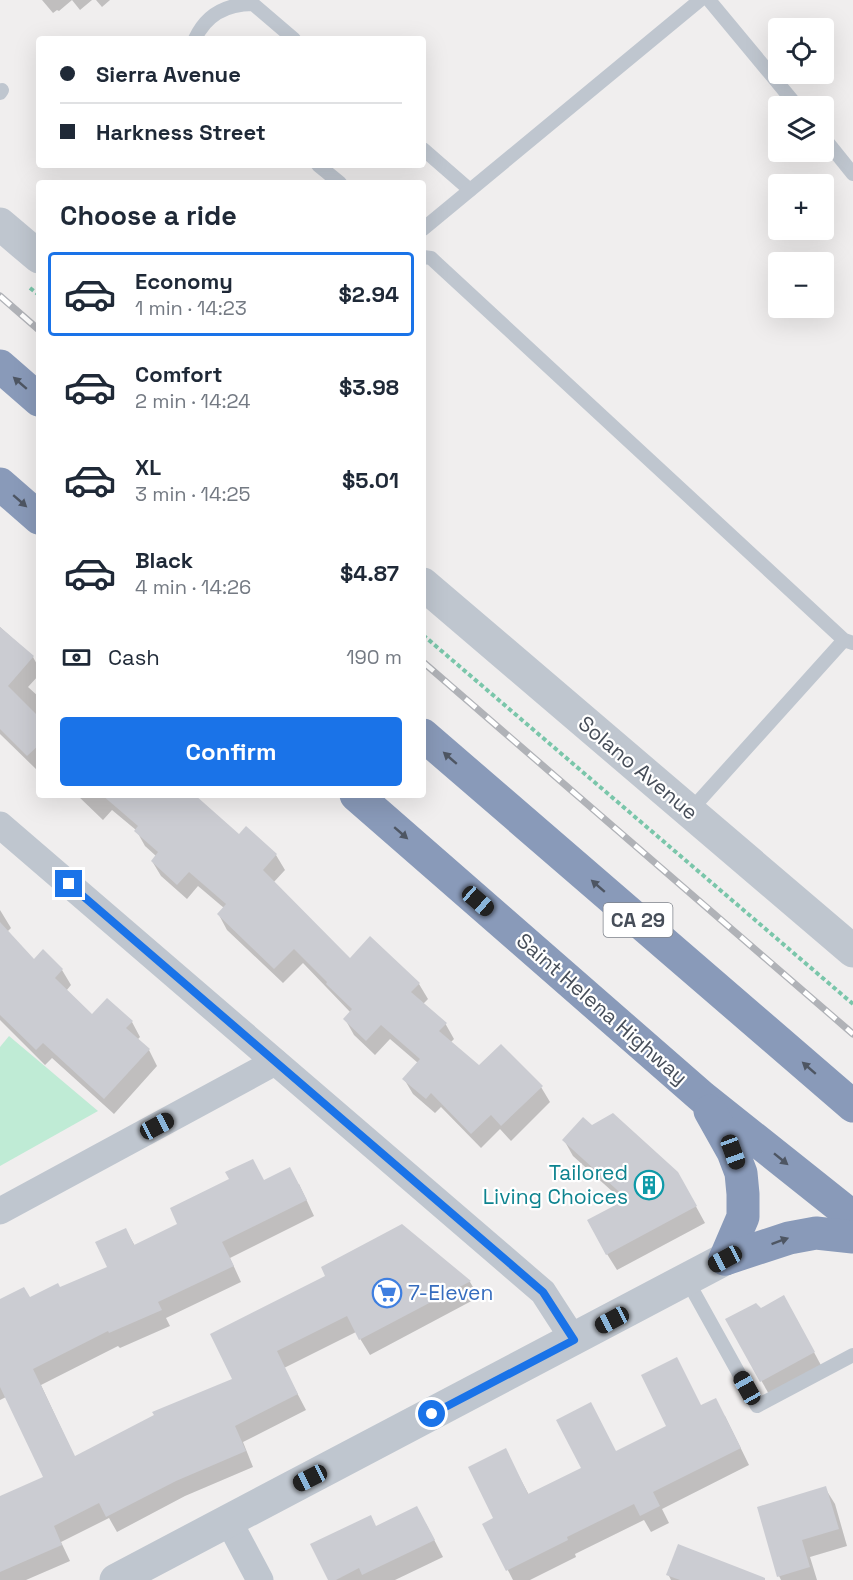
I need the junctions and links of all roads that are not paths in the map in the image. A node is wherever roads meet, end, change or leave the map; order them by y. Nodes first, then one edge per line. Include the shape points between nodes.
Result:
1 (700, 0) edge
2 (709, 0) edge
3 (196, 36) edge
4 (290, 36) edge
5 (789, 96) edge
6 (834, 150) edge
7 (426, 152) edge
8 (322, 168) edge
9 (853, 174) edge
10 (336, 180) edge
11 (470, 190) junction
12 (0, 224) edge
13 (426, 227) edge
14 (36, 254) edge
15 (426, 257) edge
16 (0, 366) edge
17 (36, 397) edge
18 (0, 484) edge
19 (36, 515) edge
20 (426, 587) edge
21 (849, 642) edge
22 (426, 738) edge
23 (360, 798) edge
24 (690, 812) junction
25 (0, 825) edge
26 (853, 951) edge
27 (274, 1062) junction
28 (702, 1097) junction
29 (853, 1106) edge
30 (0, 1211) edge
31 (853, 1217) edge
32 (853, 1237) edge
33 (725, 1259) junction
34 (687, 1280) junction
35 (574, 1340) junction
36 (853, 1356) edge
37 (228, 1520) junction
38 (116, 1580) edge
39 (260, 1580) edge

1 - 11 lane
2 - 5 lane
3 - 4 lane via 214,13 242,4 253,4
6 - 9 lane
7 - 11 lane
8 - 10 lane
11 - 13 lane
12 - 14 street
15 - 21 lane
17 -> 16 highway
18 -> 19 highway
20 - 24 street, Solano Avenue
21 - 24 lane
29 -> 22 highway, CA 29
23 -> 28 highway, Saint Helena Highway
24 - 26 street, Solano Avenue
25 - 27 street
27 - 30 street
27 - 35 street via 543,1292
28 -> 31 highway, Saint Helena Highway
28 - 33 highway via 741,1173 743,1216
33 -> 32 highway via 816,1233
33 - 34 street
34 - 35 street
34 - 36 lane via 758,1406
35 - 37 street
37 - 38 street
37 - 39 street

